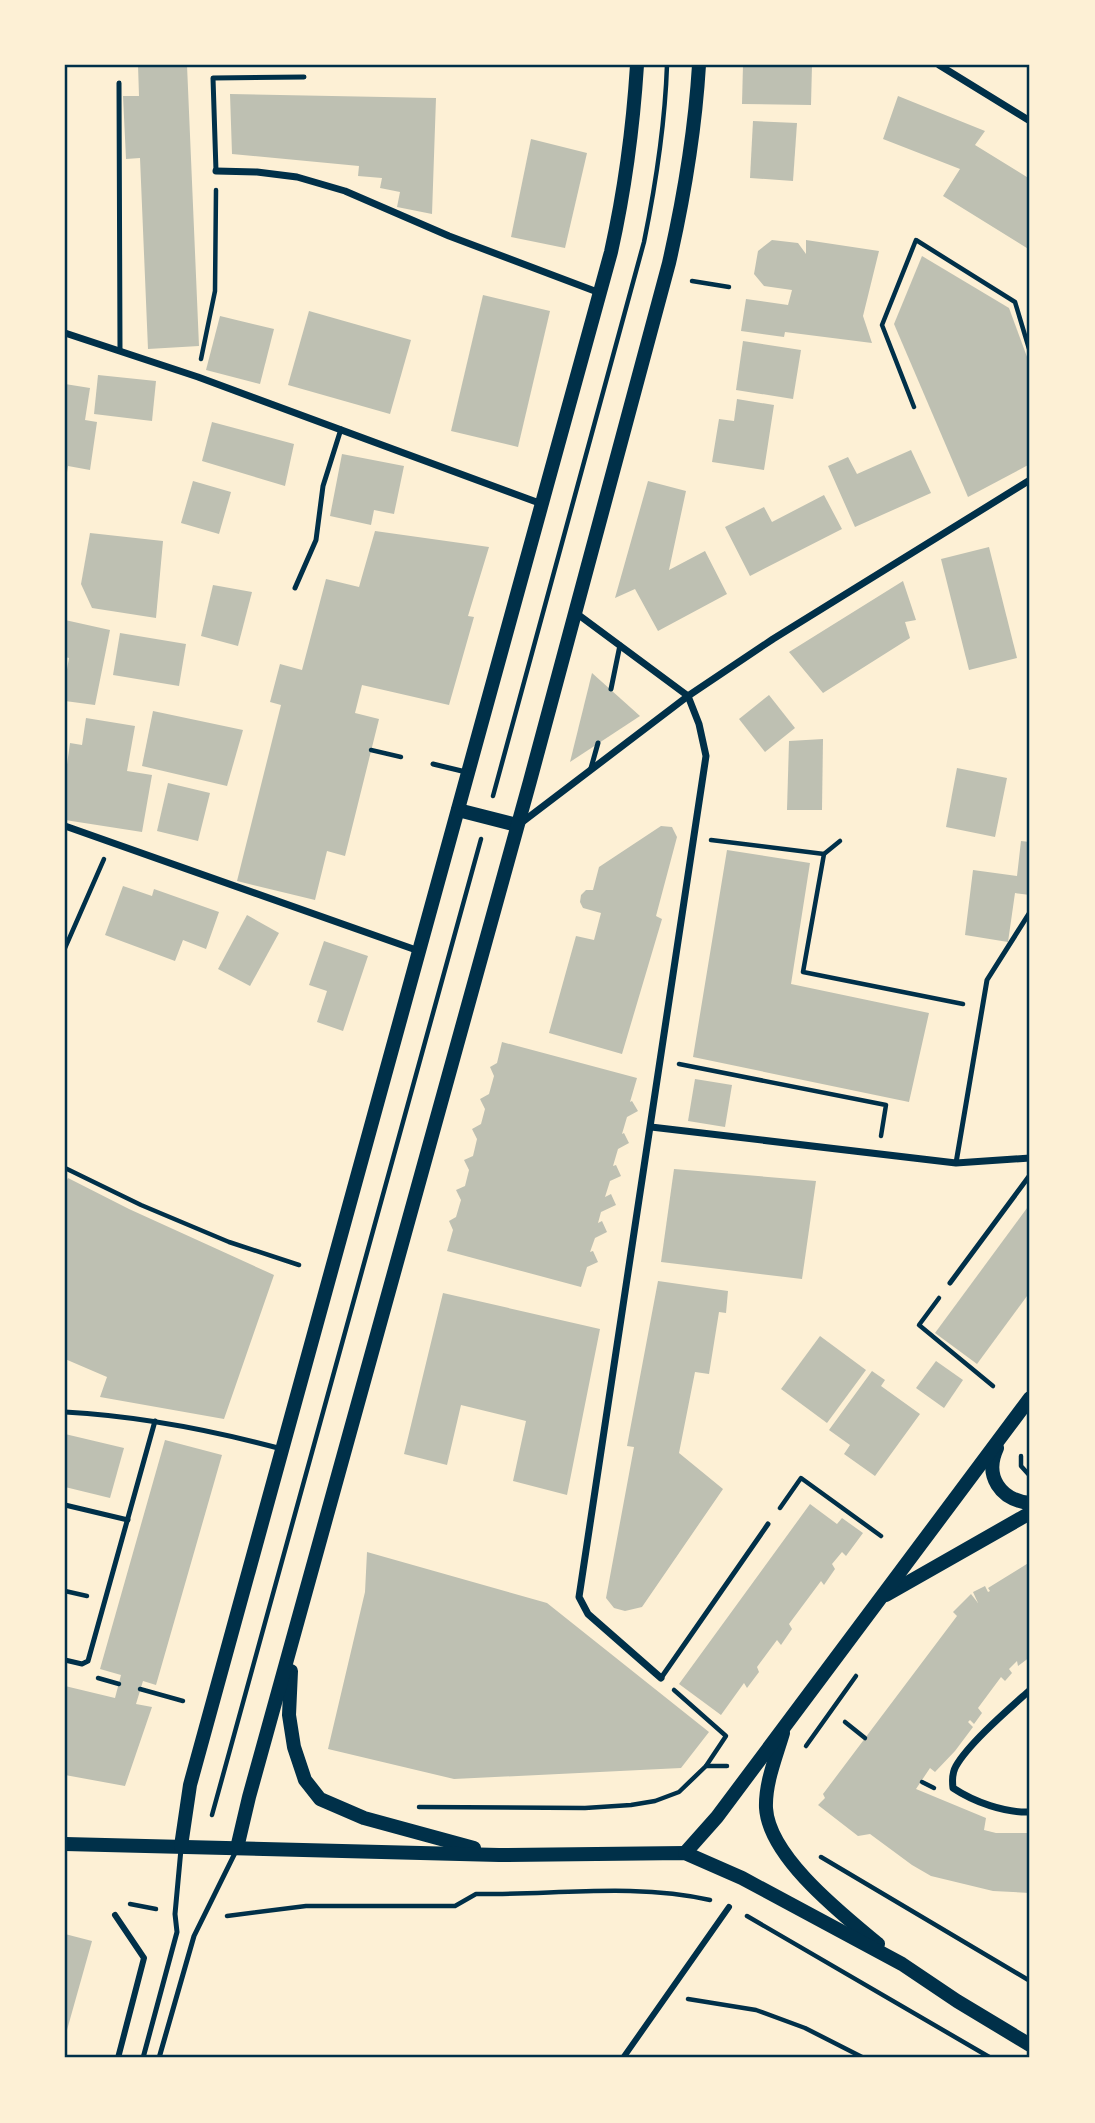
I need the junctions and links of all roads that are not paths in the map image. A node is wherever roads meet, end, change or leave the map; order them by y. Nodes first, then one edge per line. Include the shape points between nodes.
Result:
1 (637, 65) edge
2 (699, 65) edge
3 (939, 65) edge
4 (304, 78) dead end
5 (119, 83) dead end
6 (1030, 121) edge
7 (216, 171) joint
8 (600, 293) junction
9 (65, 333) edge
10 (120, 350) junction
11 (341, 429) junction
12 (1030, 480) edge
13 (542, 504) junction
14 (295, 588) dead end
15 (576, 613) junction
16 (620, 645) junction
17 (611, 689) dead end
18 (688, 696) junction
19 (598, 743) dead end
20 (433, 764) dead end
21 (592, 768) junction
22 (469, 773) junction
23 (458, 810) junction
24 (517, 825) junction
25 (65, 826) edge
26 (1030, 912) edge
27 (419, 951) junction
28 (651, 1127) junction
29 (1030, 1158) edge
30 (956, 1163) junction
31 (1030, 1175) edge
32 (950, 1283) road end
33 (1030, 1398) edge
34 (65, 1412) edge
35 (155, 1421) junction
36 (1002, 1437) junction
37 (283, 1449) junction
38 (1030, 1503) edge
39 (65, 1505) edge
40 (1030, 1513) edge
41 (128, 1520) junction
42 (768, 1524) road end
43 (882, 1597) junction
44 (293, 1644) junction
45 (65, 1660) edge
46 (660, 1678) joint
47 (1030, 1690) edge
48 (785, 1725) junction
49 (1030, 1812) edge
50 (65, 1843) edge
51 (181, 1846) junction
52 (237, 1848) junction
53 (685, 1853) junction
54 (499, 1855) junction
55 (729, 1907) road end
56 (115, 1916) dead end
57 (902, 1964) junction
58 (1030, 2045) edge
59 (118, 2058) edge
60 (143, 2058) edge
61 (159, 2058) edge
62 (623, 2058) edge

1 - 8 main road via 624,190
2 - 15 main road via 693,138 672,251
3 - 6 street
4 - 7 lane via 213,78
5 - 10 lane
7 - 8 street via 297,177 345,191
8 - 13 main road
9 - 10 street
10 - 11 street
11 - 13 street
11 - 14 lane via 323,486 316,540
12 - 18 street
13 - 22 main road
15 - 16 street
15 - 24 main road
16 - 17 lane
16 - 18 street
18 - 21 street
18 - 28 street via 706,756
19 - 21 lane
20 - 22 lane
21 - 24 street
22 - 23 main road
23 - 24 main road
23 - 27 main road
24 - 44 main road
25 - 27 street
26 - 30 lane via 987,980
27 - 37 main road
28 - 30 street
28 - 46 street via 579,1597 588,1614
29 - 30 street
31 - 32 lane
33 - 36 main road
34 - 35 lane
35 - 37 lane
35 - 41 lane
36 - 38 main road via 993,1457 997,1488 1006,1496
36 - 43 main road
37 - 51 main road via 190,1785
39 - 41 lane
40 - 43 main road
41 - 45 lane via 88,1661
42 - 46 lane
43 - 48 main road
44 - 52 main road
44 - 54 main road via 289,1715 294,1748 305,1780 320,1798 364,1818
47 - 49 street via 965,1755 952,1779 953,1788 962,1794 1002,1809
48 - 53 main road
48 - 57 main road via 767,1795 766,1811 773,1831 794,1867 812,1886
50 - 51 main road
51 - 52 main road
51 - 60 lane via 177,1931
52 - 54 main road
52 - 61 lane via 194,1937
53 - 54 main road
53 - 57 main road via 742,1878
55 - 62 street
56 - 59 street via 144,1958
57 - 58 main road

